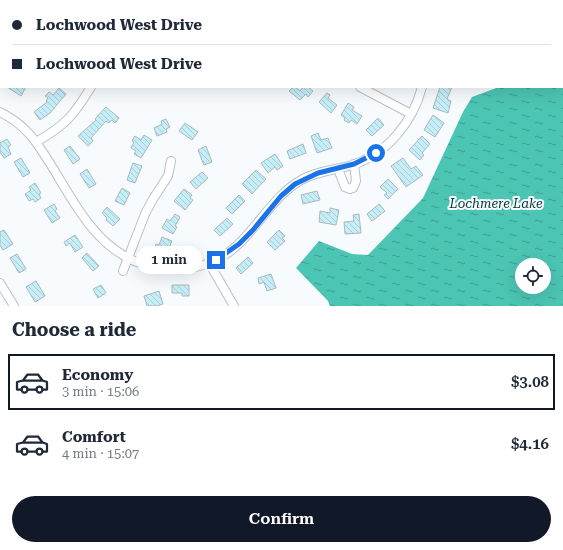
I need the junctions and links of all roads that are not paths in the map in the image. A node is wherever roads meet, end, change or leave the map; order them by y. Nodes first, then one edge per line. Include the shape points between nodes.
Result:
1 (91, 88) edge
2 (362, 88) edge
3 (422, 88) edge
4 (0, 112) edge
5 (411, 114) junction
6 (36, 142) junction
7 (171, 161) dead end
8 (354, 164) junction
9 (338, 169) junction
10 (127, 258) junction
11 (209, 264) junction
12 (124, 271) dead end
13 (0, 283) edge
14 (14, 306) edge
15 (234, 306) edge

1 - 6 street via 70,118
2 - 5 street
3 - 5 street
4 - 6 street via 21,124
5 - 8 street via 400,131 385,146
6 - 10 street via 95,233
7 - 10 street via 168,176 149,206
8 - 9 street
8 - 9 street via 355,184 350,189 345,187
9 - 11 street via 310,176 289,189 239,244
10 - 11 street via 144,265 171,269
10 - 12 street
11 - 15 street
13 - 14 street

